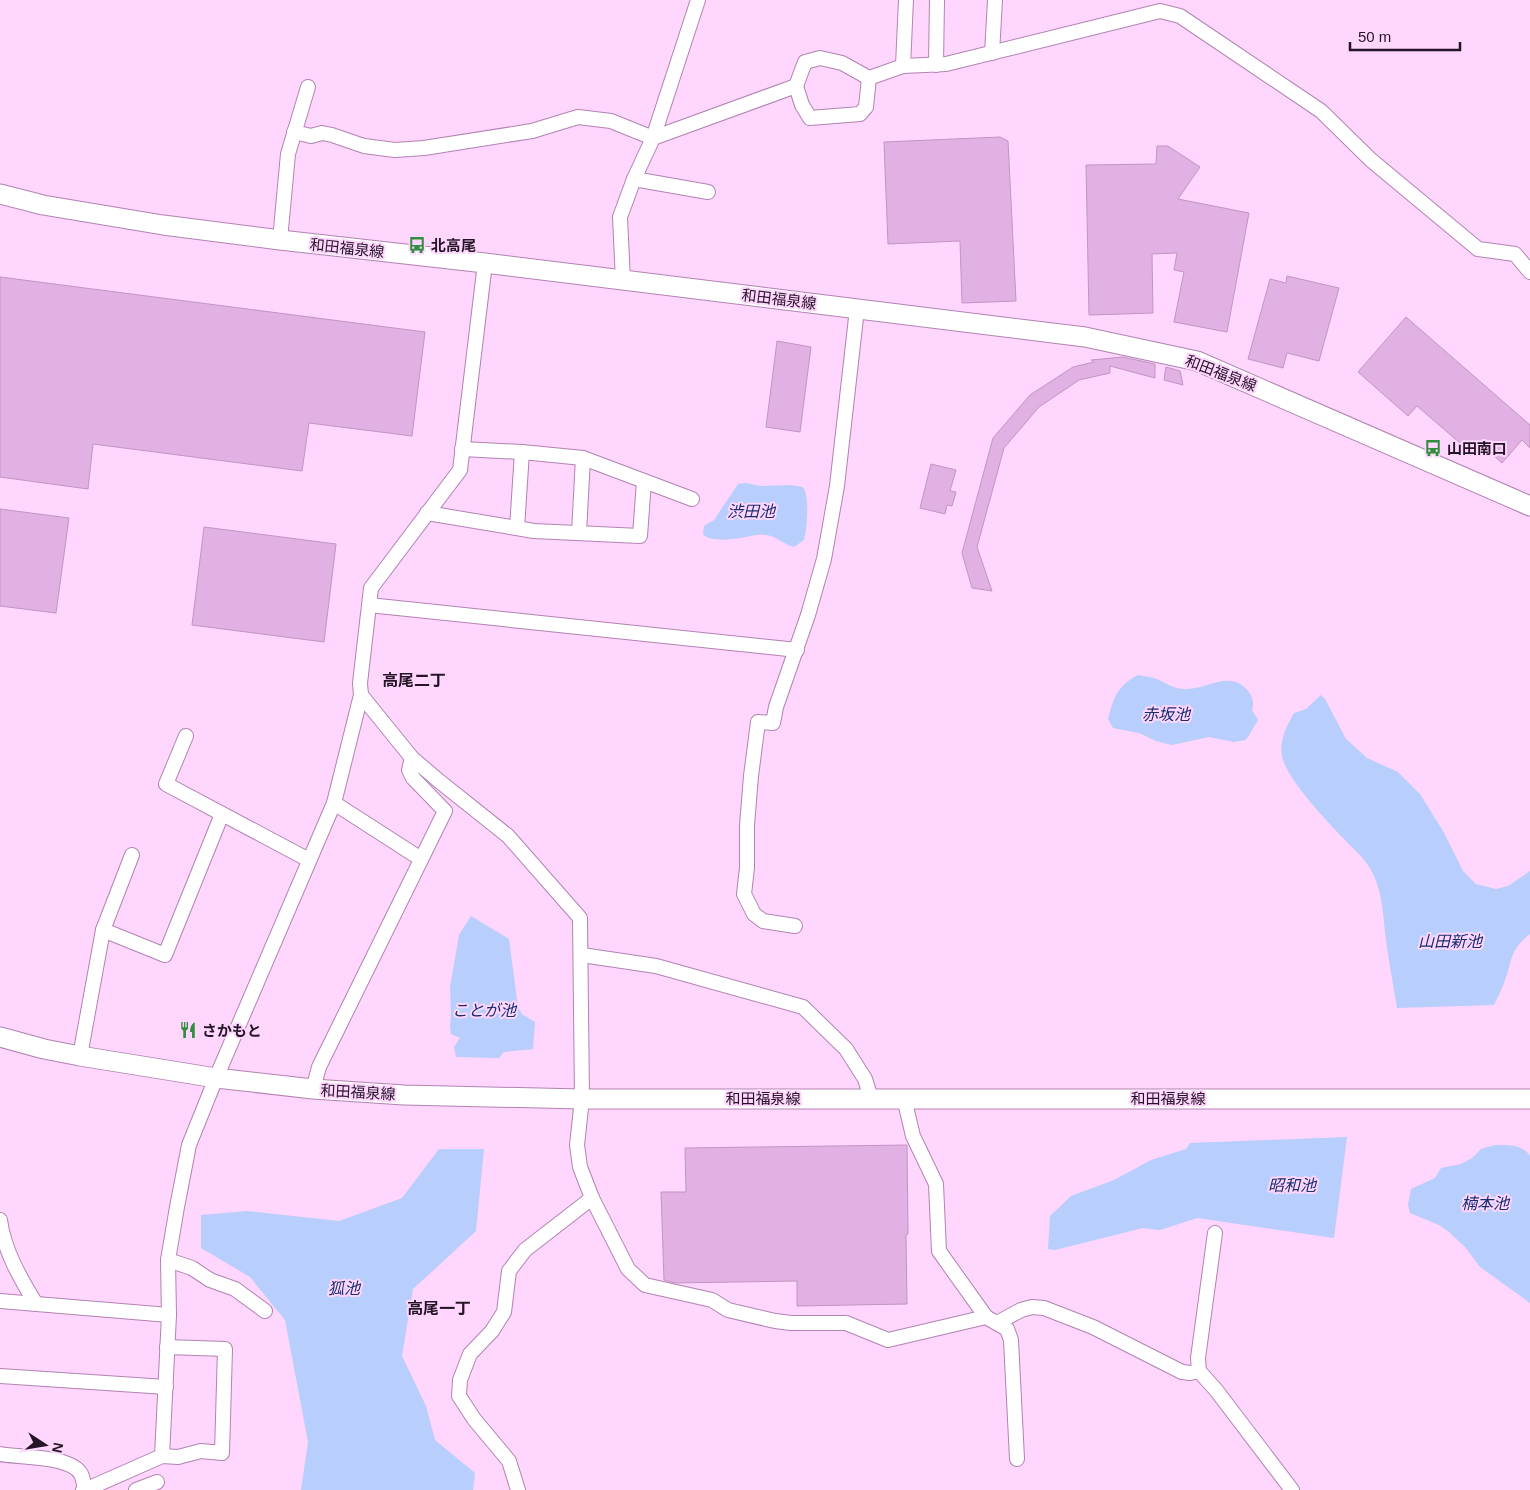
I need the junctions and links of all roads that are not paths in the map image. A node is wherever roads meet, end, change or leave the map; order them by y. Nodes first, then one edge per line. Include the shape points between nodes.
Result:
1 (698, 0) edge
2 (906, 0) edge
3 (937, 0) edge
4 (995, 0) edge
5 (992, 53) junction
6 (936, 64) junction
7 (903, 66) junction
8 (870, 78) junction
9 (796, 86) junction
10 (308, 87) dead end
11 (294, 132) junction
12 (653, 138) junction
13 (634, 179) junction
14 (708, 192) dead end
15 (0, 194) edge
16 (280, 240) junction
17 (485, 263) junction
18 (1530, 272) edge
19 (623, 281) junction
20 (857, 309) junction
21 (462, 449) junction
22 (522, 452) junction
23 (583, 458) junction
24 (644, 481) junction
25 (692, 500) dead end
26 (1530, 506) edge
27 (427, 513) junction
28 (517, 528) junction
29 (579, 533) junction
30 (369, 605) junction
31 (796, 650) junction
32 (361, 695) junction
33 (186, 736) dead end
34 (412, 758) junction
35 (334, 803) junction
36 (222, 814) junction
37 (132, 855) dead end
38 (422, 859) junction
39 (308, 860) junction
40 (795, 926) dead end
41 (103, 930) junction
42 (582, 955) junction
43 (0, 1037) edge
44 (80, 1056) junction
45 (216, 1078) junction
46 (313, 1089) junction
47 (871, 1098) junction
48 (904, 1098) junction
49 (582, 1099) junction
50 (1530, 1099) edge
51 (592, 1198) junction
52 (0, 1220) edge
53 (1215, 1233) dead end
54 (168, 1260) junction
55 (0, 1301) edge
56 (36, 1304) junction
57 (265, 1311) dead end
58 (169, 1315) junction
59 (992, 1320) junction
60 (167, 1347) junction
61 (1199, 1371) junction
62 (0, 1376) edge
63 (166, 1386) junction
64 (0, 1454) edge
65 (162, 1456) junction
66 (1017, 1460) dead end
67 (157, 1482) dead end
68 (85, 1490) edge
69 (136, 1490) edge
70 (518, 1490) edge
71 (1292, 1490) edge

1 - 12 street
2 - 7 street
3 - 6 street
4 - 5 street
5 - 6 street
5 - 18 street via 1160,11 1180,16 1321,110 1371,160 1478,249 1515,254
6 - 7 street
7 - 8 street
8 - 9 street via 842,63 820,58 805,62
8 - 9 street via 866,107 860,114 810,118
9 - 12 street
10 - 11 street
11 - 12 street via 311,136 322,133 364,146 395,150 532,131 578,117 611,121
11 - 16 street via 288,154
12 - 13 street
13 - 14 street
13 - 19 street via 620,217
15 - 16 main road, 和田福泉線 via 163,225
16 - 17 main road, 和田福泉線
17 - 19 main road, 和田福泉線
17 - 21 street
19 - 20 main road, 和田福泉線
20 - 26 main road, 和田福泉線 via 1085,337 1197,361
20 - 31 street via 837,486 826,550
21 - 22 street
21 - 27 street via 460,470
22 - 23 street
22 - 28 street
23 - 24 street
23 - 29 street
24 - 25 street
24 - 29 street via 640,536
27 - 28 street
27 - 30 street via 370,588
28 - 29 street
30 - 31 street
30 - 32 street
31 - 40 street via 773,723 758,722 750,776 744,894 754,914 763,920
32 - 34 street
32 - 35 street
33 - 36 street via 166,784
34 - 38 street via 409,770 412,778 445,811
34 - 42 street via 508,836 580,918
35 - 38 street
35 - 39 street
36 - 39 street
36 - 41 street via 165,955
37 - 41 street
38 - 46 street via 320,1067
39 - 45 street
41 - 44 street
42 - 47 street via 656,966 803,1007 846,1049 865,1078
42 - 49 street
43 - 44 main road, 和田福泉線
44 - 45 main road, 和田福泉線
45 - 46 main road, 和田福泉線
45 - 54 street via 189,1145
46 - 49 main road, 和田福泉線 via 404,1095
47 - 48 main road, 和田福泉線
47 - 49 main road, 和田福泉線
48 - 50 main road, 和田福泉線
48 - 59 street via 913,1136 936,1184 939,1251
49 - 51 street via 576,1145 580,1167
51 - 59 street via 628,1269 645,1285 712,1300 728,1310 776,1321 846,1323 888,1340
51 - 70 street via 525,1250 509,1272 504,1312 492,1331 470,1354 460,1380 458,1396 509,1461
52 - 56 street via 17,1273
53 - 61 street
54 - 57 street via 234,1289
54 - 58 street
55 - 56 street
56 - 58 street
58 - 60 street
59 - 61 street via 1032,1306 1044,1308 1093,1327 1182,1372
59 - 66 street via 1007,1329 1011,1340
60 - 63 street
60 - 65 street via 225,1349 222,1453 201,1450 178,1457
61 - 71 street
62 - 63 street
63 - 65 street
64 - 68 street via 64,1462 82,1475
65 - 68 street
67 - 69 street

